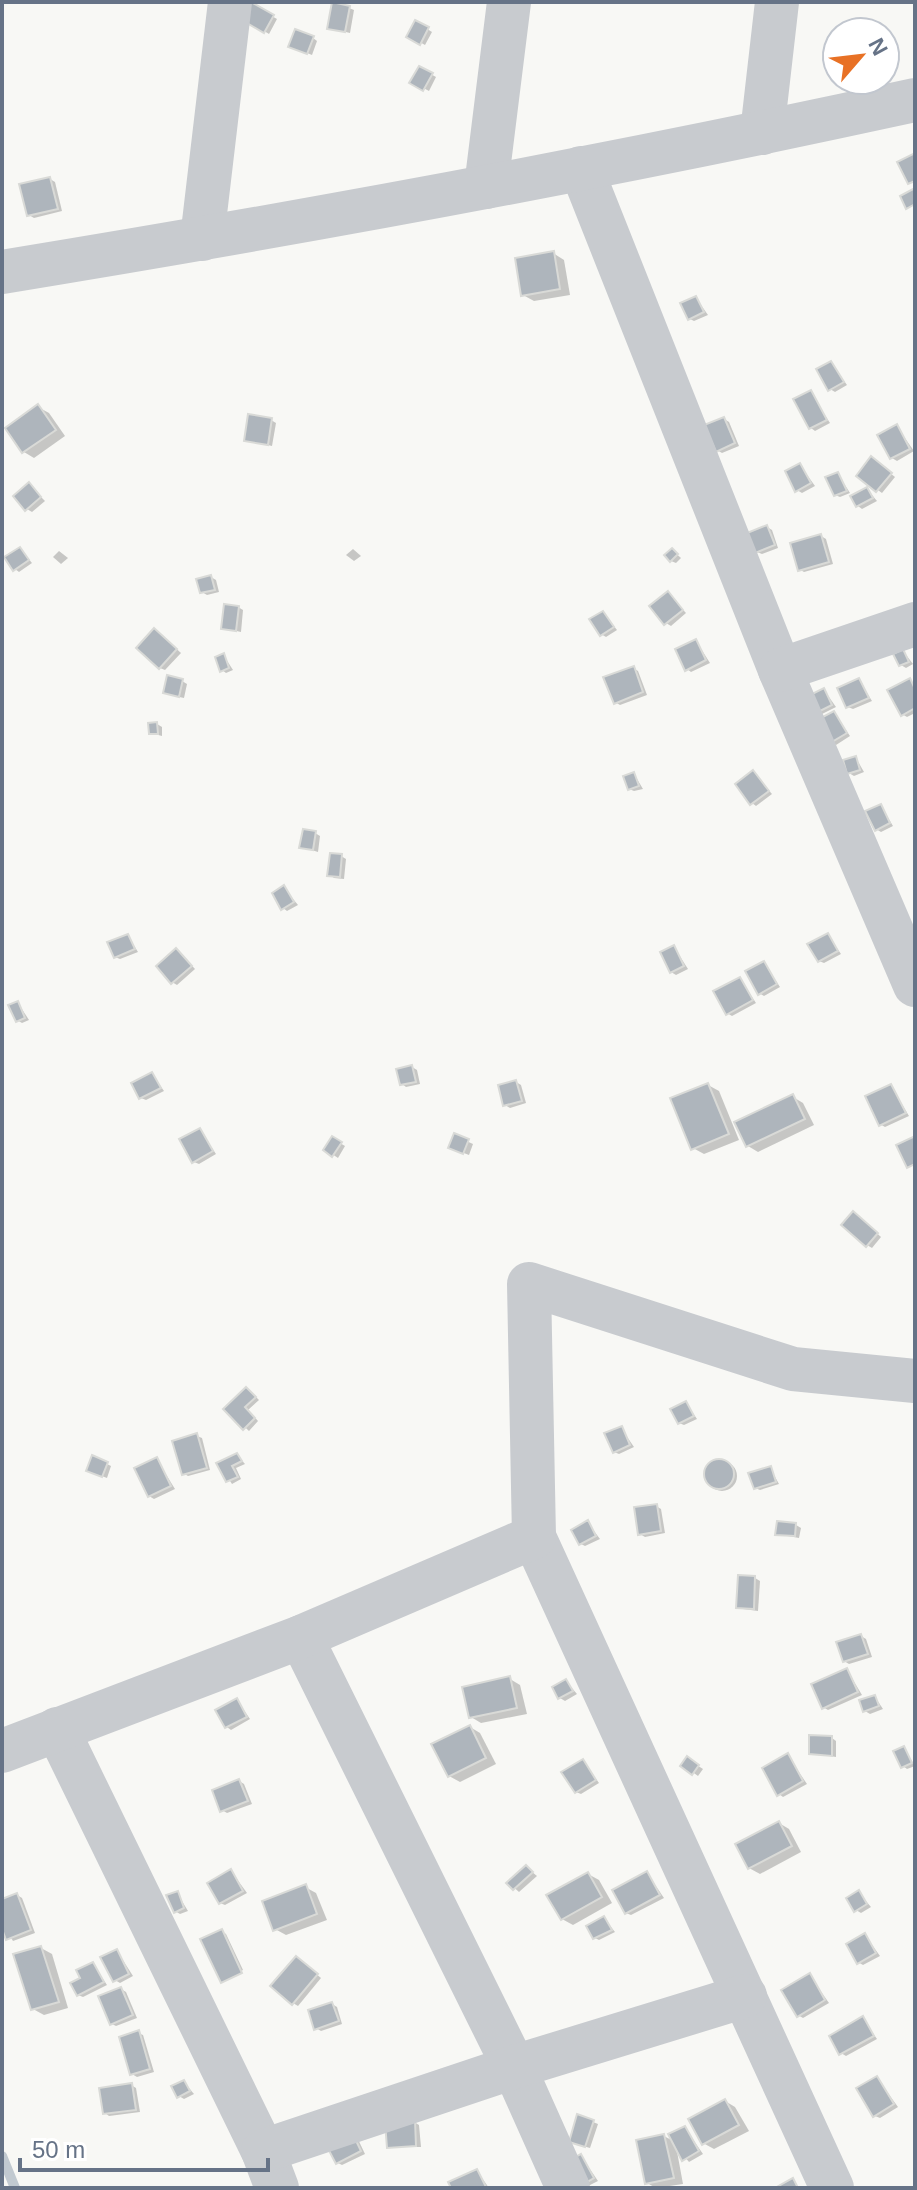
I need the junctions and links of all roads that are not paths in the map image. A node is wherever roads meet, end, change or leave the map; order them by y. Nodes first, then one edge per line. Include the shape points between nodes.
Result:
1 (230, 2) edge
2 (509, 2) edge
3 (777, 2) edge
4 (915, 100) edge
5 (762, 133) junction
6 (581, 168) junction
7 (486, 187) junction
8 (202, 239) junction
9 (2, 272) edge
10 (915, 624) edge
11 (780, 670) junction
12 (915, 985) edge
13 (915, 1381) edge
14 (534, 1537) junction
15 (301, 1637) junction
16 (57, 1729) junction
17 (2, 1751) edge
18 (745, 1996) junction
19 (514, 2067) junction
20 (270, 2169) edge
21 (568, 2188) edge
22 (832, 2188) edge

1 - 8 street
2 - 7 street
3 - 5 street
4 - 5 street
5 - 6 street
6 - 7 street
6 - 11 street
7 - 8 street
8 - 9 street
10 - 11 street
11 - 12 street
13 - 14 street via 793,1369 529,1284
14 - 15 street
14 - 18 street
15 - 16 street
15 - 19 street
16 - 17 street
16 - 20 street
18 - 19 street
18 - 22 street
19 - 20 street
19 - 21 street

